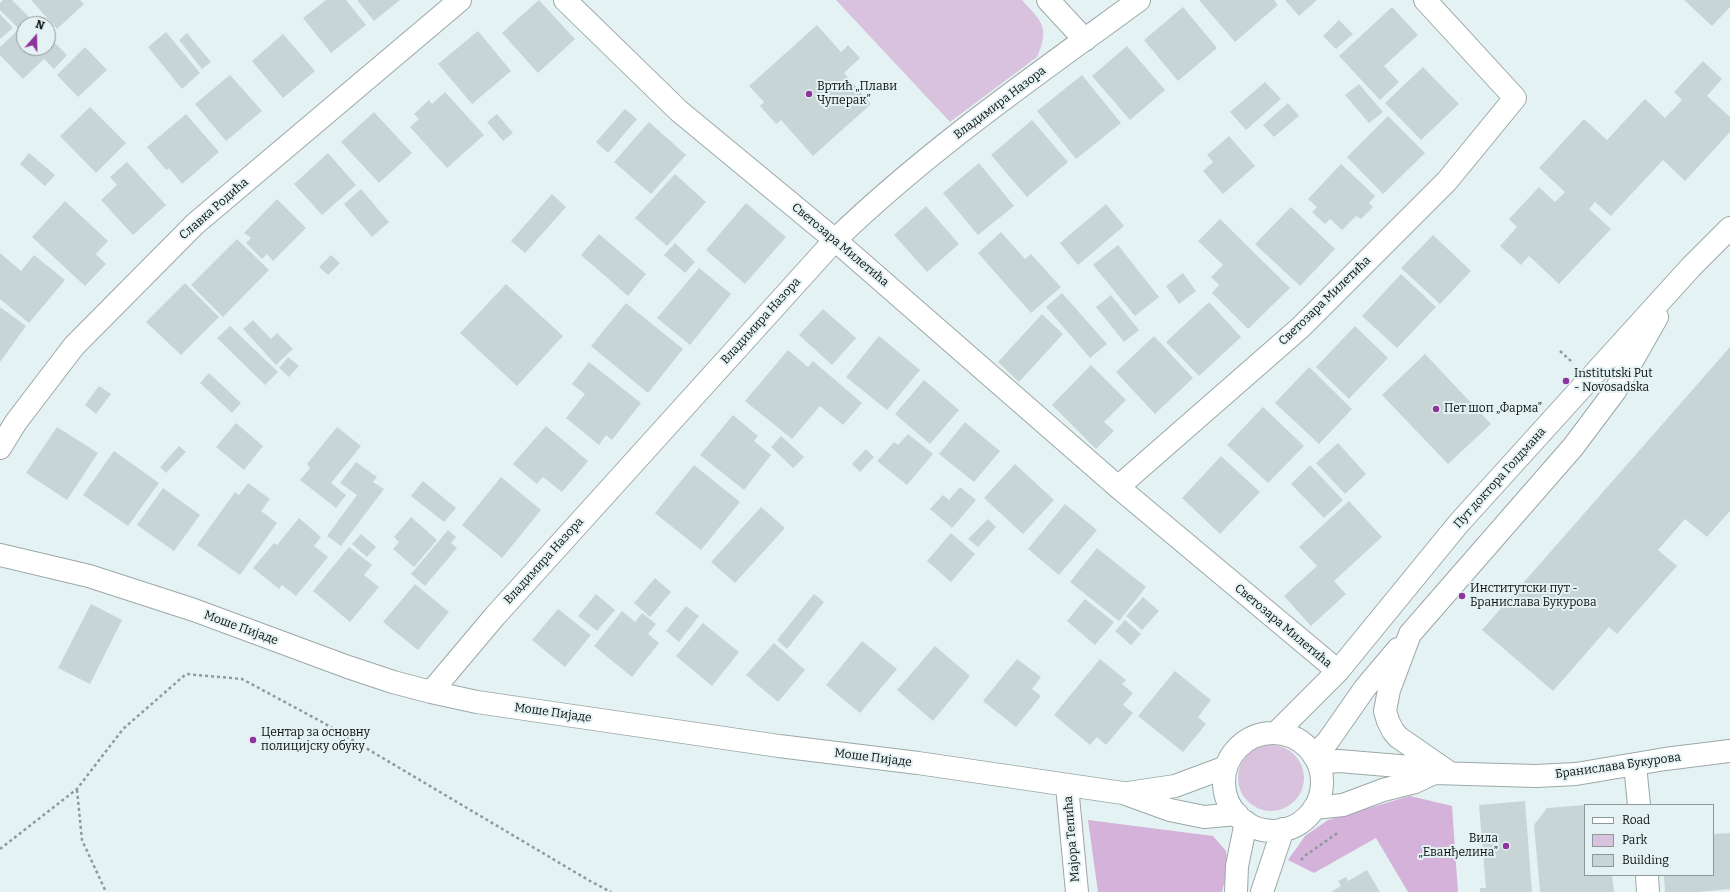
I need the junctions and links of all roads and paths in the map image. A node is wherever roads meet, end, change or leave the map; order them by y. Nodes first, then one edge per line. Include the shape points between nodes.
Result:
1 (460, 0) edge
2 (565, 0) edge
3 (1048, 0) edge
4 (1139, 0) edge
5 (1425, 0) edge
6 (1085, 40) junction
7 (1730, 228) edge
8 (835, 240) junction
9 (1672, 288) junction
10 (1560, 351) dead end
11 (1577, 366) dead end
12 (0, 448) edge
13 (1118, 487) junction
14 (0, 555) edge
15 (1410, 634) junction
16 (1338, 671) junction
17 (430, 692) junction
18 (1276, 733) junction
19 (1730, 750) edge
20 (1316, 759) junction
21 (1635, 765) junction
22 (1226, 767) junction
23 (1442, 773) junction
24 (1067, 786) junction
25 (77, 789) junction
26 (1123, 793) junction
27 (1639, 804) edge
28 (1314, 808) junction
29 (1241, 818) junction
30 (1283, 829) junction
31 (0, 849) edge
32 (1647, 876) edge
33 (106, 892) edge
34 (612, 892) edge
35 (1077, 892) edge
36 (1236, 892) edge
37 (1262, 892) edge
38 (1648, 892) edge

1 - 12 street, Славка Родића via 195,224 74,346 20,416
2 - 8 street, Светозара Милетића via 679,111
3 - 6 street
4 - 6 street, Владимира Назора
5 - 13 street, Светозара Милетића via 1515,98 1447,181 1301,327
6 - 8 street, Владимира Назора via 929,157 868,208
7 - 9 street, Пут доктора Голдмана
8 - 13 street, Светозара Милетића
8 - 17 street, Владимира Назора via 495,616
9 - 15 street via 1630,366 1598,416
9 - 16 street, Пут доктора Голдмана via 1459,523
10 - 11 path
13 - 16 street, Светозара Милетића
14 - 17 street, Моше Пијаде via 89,576 194,610 348,667
15 - 20 street via 1365,688
15 - 23 street via 1389,690 1385,712 1398,737
16 - 18 street, Пут доктора Голдмана
17 - 24 street, Моше Пијаде via 477,702
18 - 20 street via 1291,736 1304,744
18 - 22 street via 1257,736 1240,745
19 - 21 street, Бранислава Букурова
20 - 23 street, Бранислава Букурова via 1411,767
20 - 28 street via 1322,786
21 - 23 street, Бранислава Букурова via 1576,774 1536,776
21 - 27 street
22 - 26 street, Моше Пијаде via 1175,786
22 - 29 street via 1225,792 1229,804
23 - 28 street, Бранислава Букурова via 1343,805
24 - 26 street, Моше Пијаде
24 - 35 street, Мајора Тепића
25 - 31 path
25 - 33 path via 82,840
25 - 34 path via 123,729 186,674 242,679 322,722
26 - 29 street, Моше Пијаде via 1188,814
28 - 30 street via 1306,818
29 - 30 street via 1258,828
29 - 36 street
30 - 37 street
32 - 38 street

